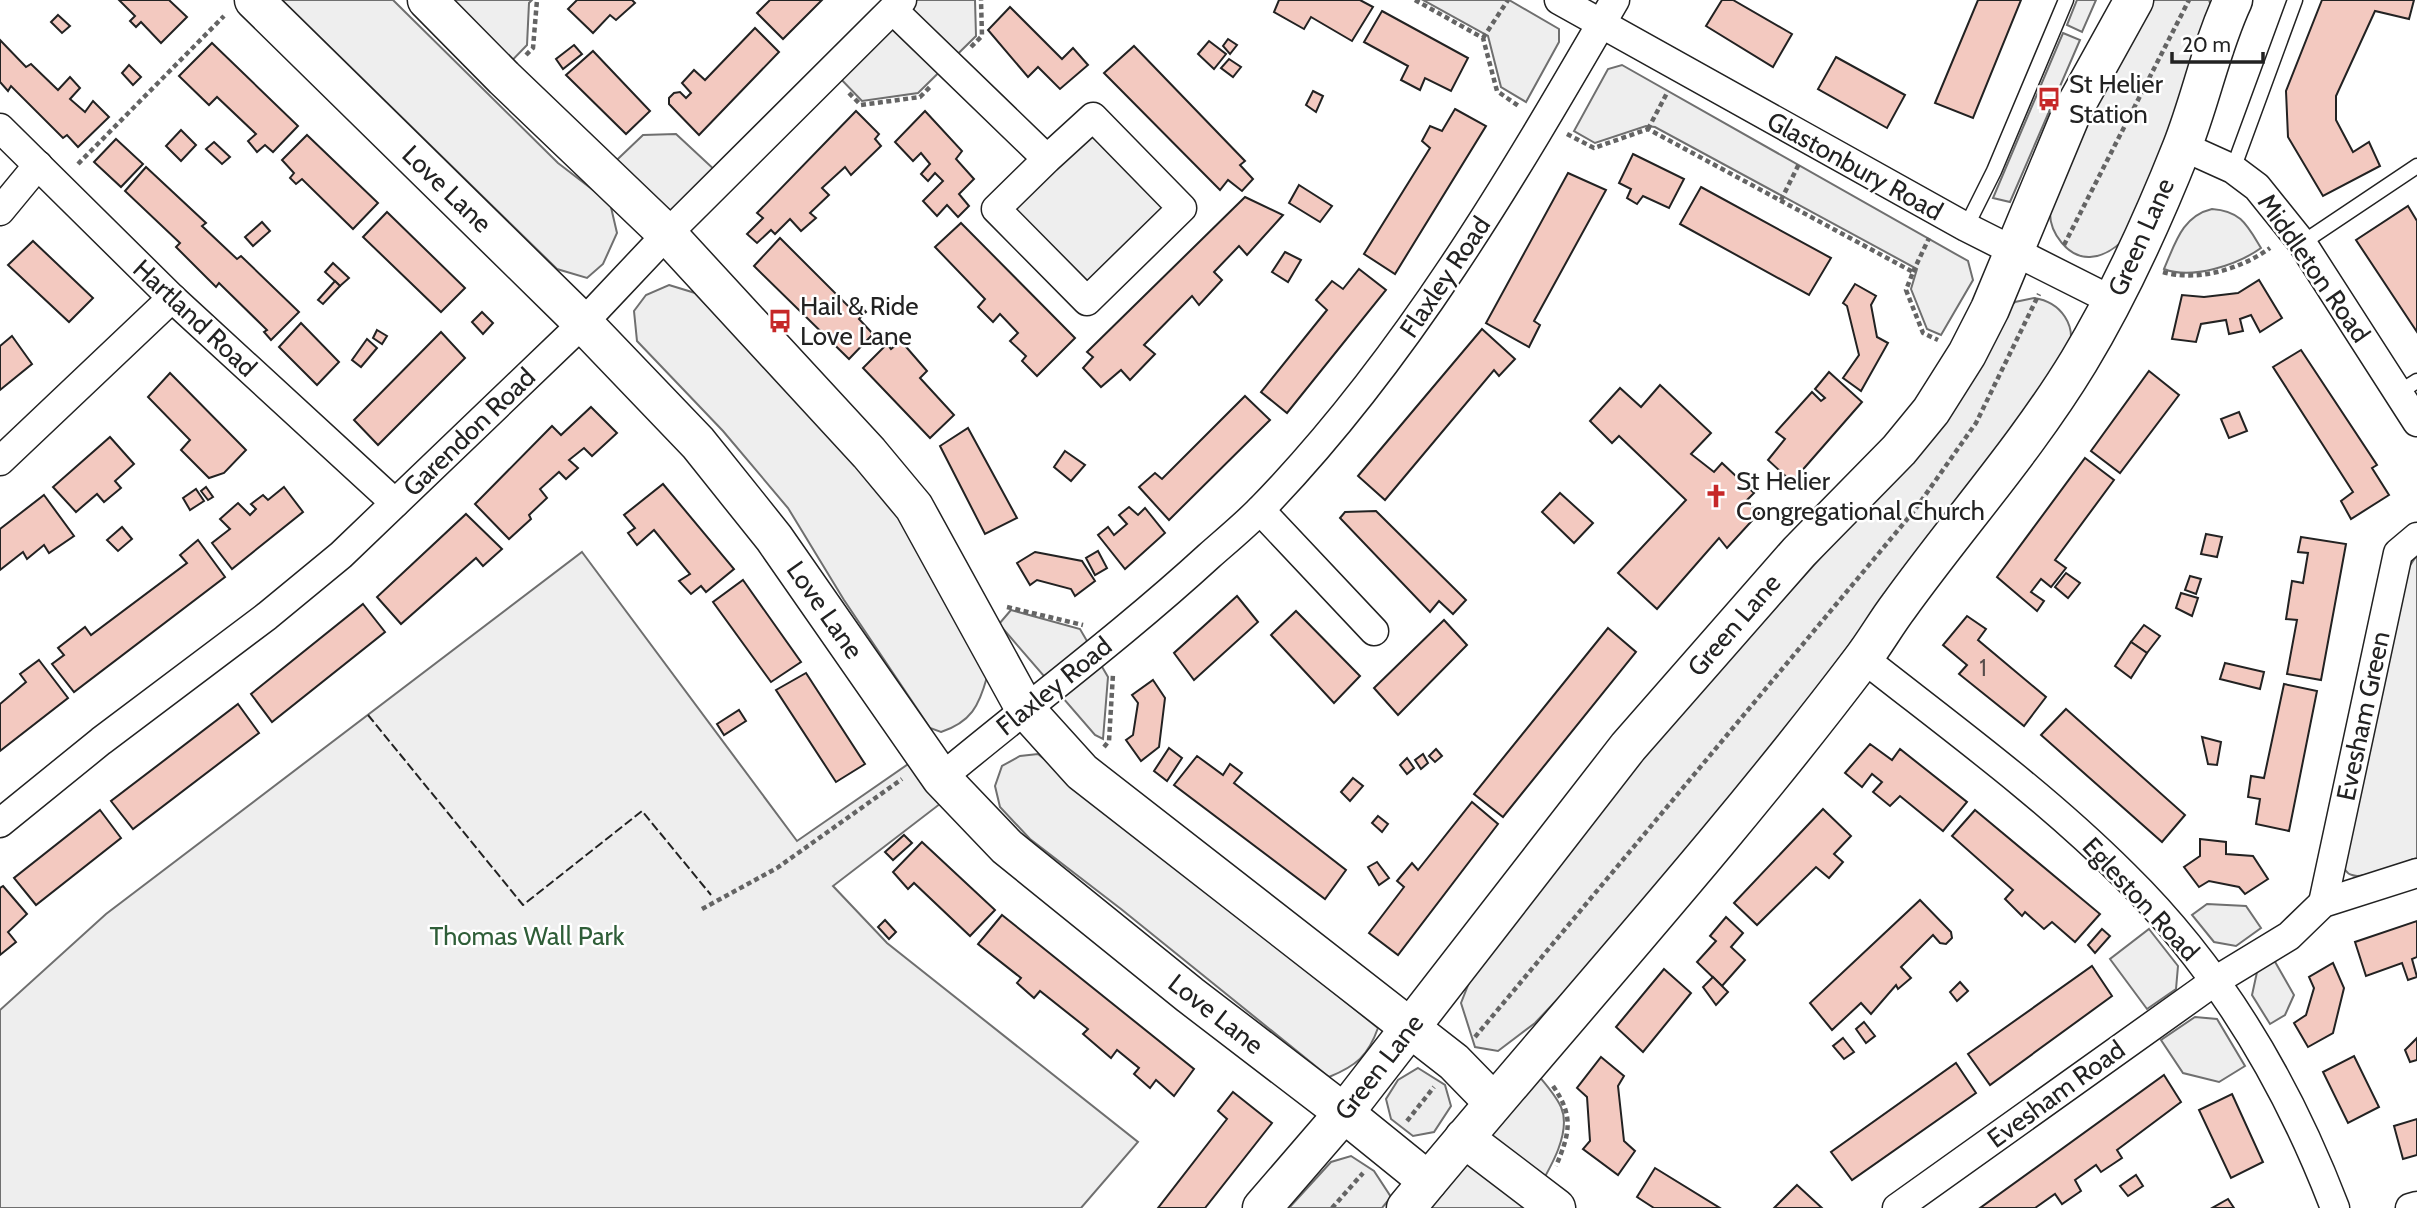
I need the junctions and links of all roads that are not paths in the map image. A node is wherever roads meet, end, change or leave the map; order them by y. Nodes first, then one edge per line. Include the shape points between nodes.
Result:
1 (427, 0) edge
2 (1559, 0) edge
3 (1615, 0) edge
4 (2066, 0) edge
5 (2134, 0) edge
6 (2295, 0) edge
7 (2229, 3) edge
8 (242, 5) edge
9 (898, 5) edge
10 (1601, 24) junction
11 (0, 128) edge
12 (2182, 146) junction
13 (1047, 159) junction
14 (38, 165) junction
15 (2417, 166) edge
16 (2233, 169) junction
17 (0, 211) edge
18 (1966, 227) junction
19 (667, 234) junction
20 (2298, 237) junction
21 (2015, 251) junction
22 (172, 298) junction
23 (2113, 301) junction
24 (583, 323) junction
25 (2408, 387) edge
26 (2417, 422) edge
27 (0, 461) edge
28 (395, 503) junction
29 (1260, 510) junction
30 (2417, 537) edge
31 (1374, 631) dead end
32 (1863, 658) junction
33 (1025, 709) junction
34 (935, 769) junction
35 (0, 823) edge
36 (2417, 873) edge
37 (2323, 903) junction
38 (2215, 981) junction
39 (1409, 1028) junction
40 (1493, 1102) junction
41 (1343, 1113) junction
42 (1464, 1138) junction
43 (1417, 1195) edge
44 (1547, 1202) edge
45 (2417, 1206) edge
46 (1262, 1208) edge
47 (1897, 1208) edge
48 (2335, 1208) edge
49 (2410, 1208) edge

1 - 19 street
2 - 10 street, Glastonbury Road
3 - 10 street
4 - 18 lane
5 - 21 street, Green Lane via 2073,112
6 - 16 lane
7 - 12 street, Green Lane
8 - 24 street, Love Lane
9 - 13 street
9 - 19 street, Garendon Road
10 - 18 street, Glastonbury Road
10 - 29 street, Flaxley Road via 1485,219 1412,327
11 - 14 street, Hartland Road
12 - 16 street, Middleton Road
12 - 23 street, Green Lane
13 - 13 street via 1093,117 1182,208 1087,301 996,209
14 - 17 street
14 - 22 street, Hartland Road
15 - 20 lane
16 - 20 street, Middleton Road via 2257,187
18 - 21 street, Glastonbury Road
19 - 24 street, Garendon Road
19 - 33 street via 914,507
20 - 25 street, Middleton Road
21 - 23 street, Glastonbury Road
21 - 39 street, Green Lane via 1967,354 1931,411 1799,552 1628,747
22 - 27 street
22 - 28 street, Hartland Road
23 - 32 street, Green Lane via 2033,429
24 - 28 street, Garendon Road
24 - 34 street, Love Lane via 698,443 774,538
25 - 26 street, Middleton Road
28 - 35 street, Garendon Road via 267,616
29 - 31 street
29 - 33 street, Flaxley Road via 1170,592
30 - 37 street, Evesham Green via 2398,553
32 - 38 street, Egleston Road via 2076,830 2125,875
32 - 40 street, Green Lane via 1727,830
33 - 34 street, Flaxley Road
33 - 39 street via 1082,772
34 - 41 street, Love Lane via 1007,847
36 - 37 street
37 - 38 street via 2289,936
38 - 47 street, Evesham Road
38 - 48 street, Egleston Road via 2277,1080
39 - 40 street via 1454,1062
39 - 41 street, Green Lane
40 - 42 street, Green Lane
41 - 43 street, Love Lane via 1385,1147
41 - 46 street, Green Lane
42 - 43 street, Green Lane
42 - 44 street
45 - 49 street

